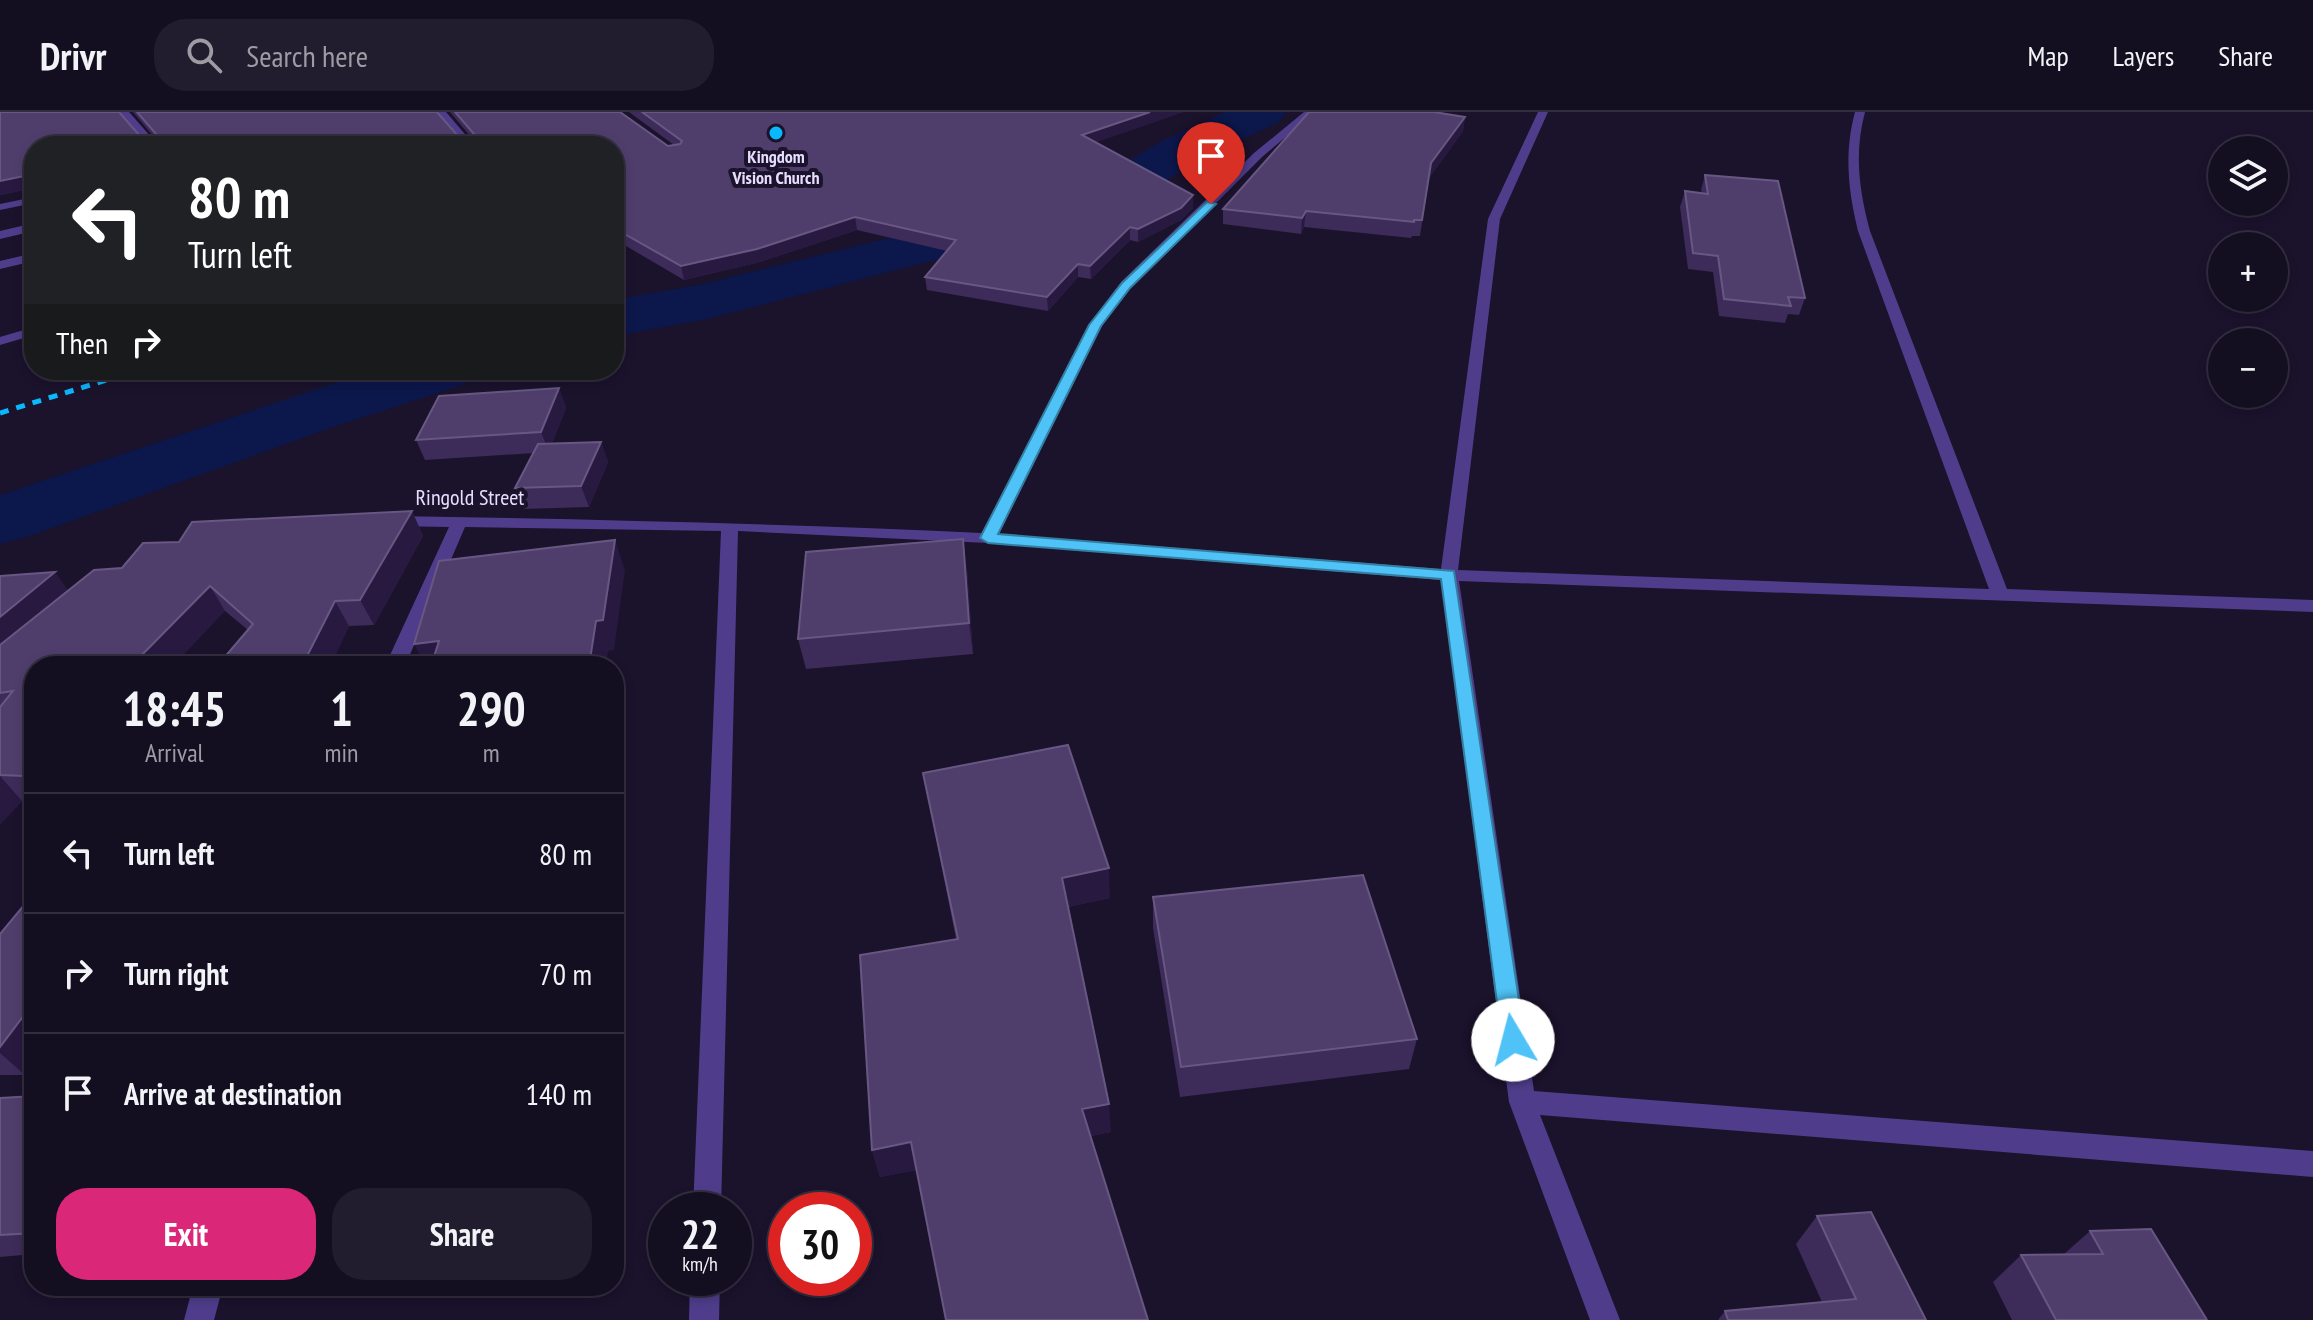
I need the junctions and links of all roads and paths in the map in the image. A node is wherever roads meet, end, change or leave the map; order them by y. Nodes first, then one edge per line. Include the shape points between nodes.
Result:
1 (124, 112) edge
2 (441, 112) edge
3 (1310, 112) edge
4 (1543, 112) edge
5 (1860, 112) edge
6 (145, 136) edge
7 (461, 136) edge
8 (24, 202) edge
9 (0, 207) edge
10 (24, 229) edge
11 (0, 235) edge
12 (24, 259) edge
13 (0, 265) edge
14 (24, 334) edge
15 (0, 341) edge
16 (460, 520) junction
17 (380, 521) edge
18 (730, 526) junction
19 (988, 538) junction
20 (1449, 575) junction
21 (2000, 595) junction
22 (2313, 606) edge
23 (399, 656) edge
24 (1522, 1102) junction
25 (2313, 1164) edge
26 (708, 1192) edge
27 (205, 1296) edge
28 (705, 1296) edge
29 (199, 1320) edge
30 (704, 1320) edge
31 (1605, 1320) edge

1 - 6 street
2 - 7 street
3 - 19 street via 1258,155 1126,285 1096,325
4 - 20 street via 1494,219 1489,242
5 - 21 street via 1852,186 1864,231
8 - 9 street
10 - 11 street
12 - 13 street
14 - 15 street
16 - 17 street, Ringold Street
16 - 18 street, Ringold Street
16 - 23 street
18 - 19 street, Ringold Street
18 - 26 street
19 - 20 street, Ringold Street
20 - 21 street, Ringold Street
20 - 24 street
21 - 22 street, Ringold Street
24 - 25 street
24 - 31 street
27 - 29 street
28 - 30 street

